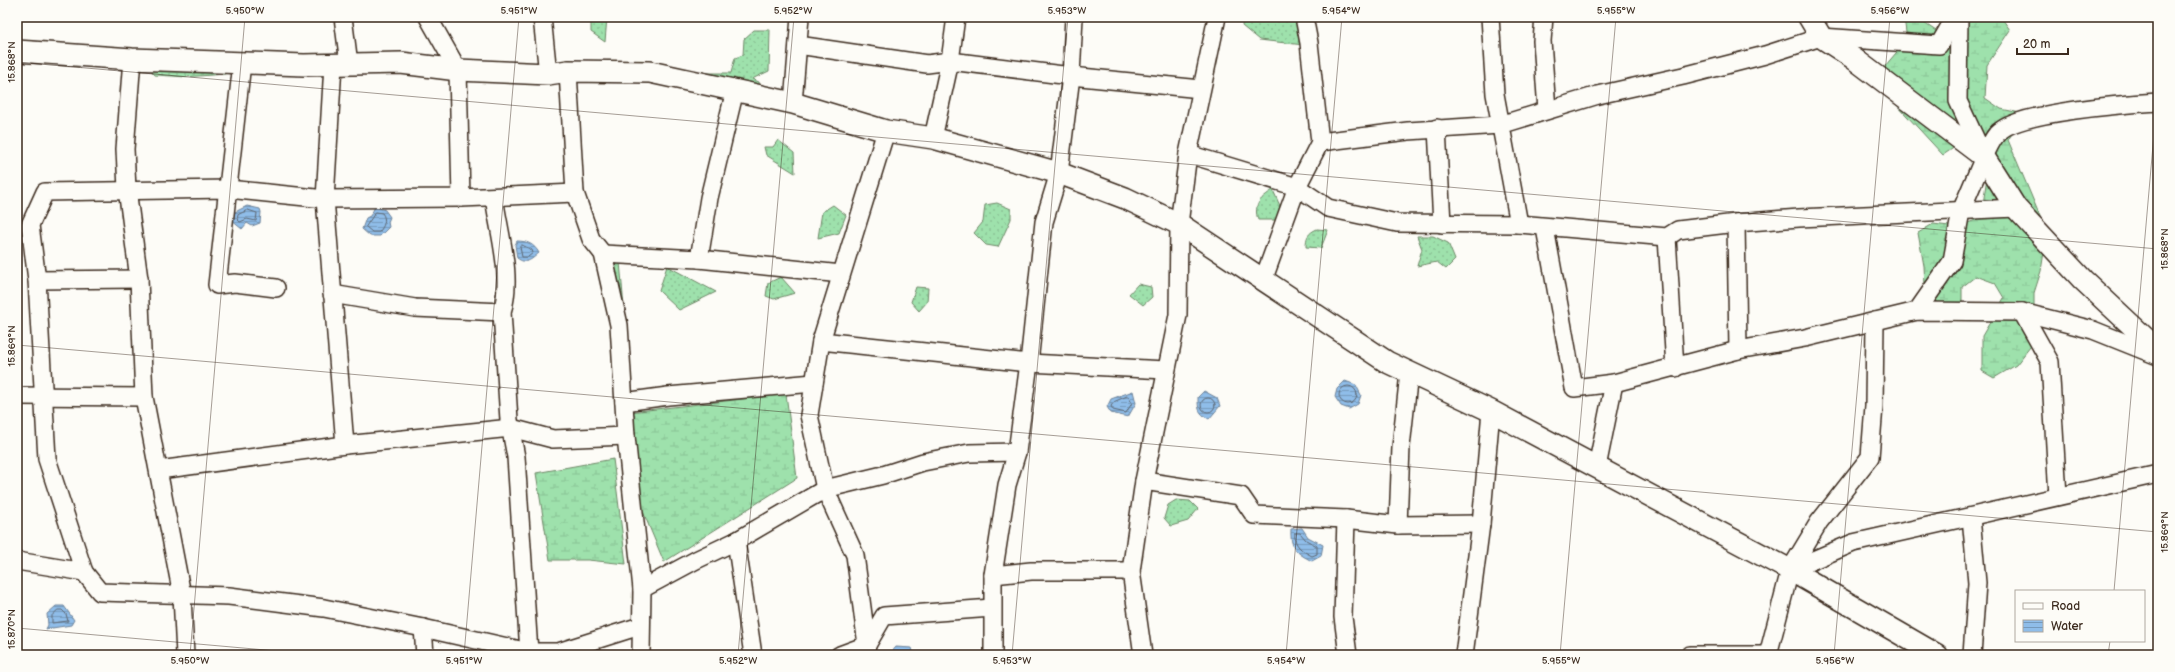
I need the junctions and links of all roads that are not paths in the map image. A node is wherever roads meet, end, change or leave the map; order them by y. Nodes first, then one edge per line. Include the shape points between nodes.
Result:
1 (343, 17) edge
2 (428, 17) edge
3 (542, 17) edge
4 (800, 17) edge
5 (956, 17) edge
6 (1074, 17) edge
7 (1217, 17) edge
8 (1304, 17) edge
9 (1490, 17) edge
10 (1544, 17) edge
11 (1808, 17) edge
12 (1955, 17) edge
13 (1959, 17) edge
14 (1821, 37) junction
15 (798, 45) junction
16 (17, 51) edge
17 (132, 59) junction
18 (950, 61) junction
19 (242, 63) junction
20 (341, 65) junction
21 (458, 70) junction
22 (558, 72) junction
23 (1071, 76) junction
24 (1201, 89) junction
25 (735, 90) junction
26 (2158, 102) edge
27 (793, 103) junction
28 (1548, 110) junction
29 (1500, 125) junction
30 (1437, 128) junction
31 (886, 130) junction
32 (933, 138) junction
33 (1320, 142) junction
34 (1188, 154) junction
35 (1984, 157) junction
36 (1059, 173) junction
37 (1297, 187) junction
38 (127, 189) junction
39 (228, 189) junction
40 (575, 193) junction
41 (494, 197) junction
42 (461, 198) junction
43 (325, 199) junction
44 (2016, 208) junction
45 (1961, 211) junction
46 (1736, 223) junction
47 (24, 224) edge
48 (1179, 224) junction
49 (1442, 224) junction
50 (1519, 224) junction
51 (1545, 228) junction
52 (1667, 237) junction
53 (603, 254) junction
54 (699, 259) junction
55 (841, 274) junction
56 (1264, 278) junction
57 (139, 279) junction
58 (36, 280) junction
59 (276, 288) dead end
60 (332, 294) junction
61 (1917, 311) junction
62 (502, 312) junction
63 (2022, 312) junction
64 (1875, 321) junction
65 (822, 341) junction
66 (1738, 350) junction
67 (2158, 350) edge
68 (2158, 356) edge
69 (1030, 363) junction
70 (1675, 368) junction
71 (1166, 370) junction
72 (1409, 373) junction
73 (814, 383) junction
74 (1614, 383) junction
75 (17, 396) edge
76 (44, 397) junction
77 (144, 397) junction
78 (624, 402) junction
79 (1491, 411) junction
80 (511, 428) junction
81 (626, 436) junction
82 (345, 445) junction
83 (1017, 452) junction
84 (1597, 468) junction
85 (159, 470) junction
86 (2158, 474) edge
87 (1144, 481) junction
88 (825, 488) junction
89 (2058, 496) junction
90 (1971, 517) junction
91 (1346, 519) junction
92 (1481, 524) junction
93 (1398, 525) junction
94 (736, 541) junction
95 (17, 561) edge
96 (1790, 570) junction
97 (1131, 571) junction
98 (84, 572) junction
99 (993, 575) junction
100 (642, 589) junction
101 (182, 595) junction
102 (992, 608) junction
103 (640, 626) junction
104 (423, 628) junction
105 (866, 650) edge
106 (529, 652) junction
107 (558, 654) edge
108 (185, 655) edge
109 (425, 655) edge
110 (641, 655) edge
111 (753, 655) edge
112 (840, 655) edge
113 (993, 655) edge
114 (1143, 655) edge
115 (1348, 655) edge
116 (1466, 655) edge
117 (1690, 655) edge
118 (1768, 655) edge
119 (1937, 655) edge
120 (1972, 655) edge

1 - 20 street
2 - 21 street
3 - 22 street
4 - 15 street
5 - 18 street
6 - 23 street
7 - 24 street
8 - 33 street
9 - 29 street via 1495,94
10 - 28 street via 1542,41
11 - 14 street
12 - 14 street via 1939,45
13 - 35 street via 1958,101
14 - 28 street
14 - 35 street via 1853,58
15 - 18 street via 927,64
15 - 27 street
16 - 17 street
17 - 19 street
17 - 38 street via 125,149
18 - 23 street
18 - 32 street
19 - 20 street
19 - 39 street
20 - 21 street via 401,64
20 - 43 street
21 - 22 street
21 - 42 street
22 - 25 street via 650,72
22 - 40 street
23 - 24 street
23 - 36 street
24 - 34 street
25 - 27 street
25 - 54 street via 709,198
26 - 35 street via 2116,105 2028,118 2000,130
27 - 31 street
28 - 29 street
29 - 30 street
29 - 50 street
30 - 33 street
30 - 49 street
31 - 32 street
31 - 55 street
32 - 36 street
33 - 37 street
34 - 37 street
34 - 48 street
35 - 44 street
35 - 45 street
36 - 48 street via 1125,198
36 - 69 street via 1044,222
37 - 49 street via 1328,208 1397,222
37 - 56 street
38 - 39 street
38 - 47 street via 45,192
38 - 57 street
39 - 43 street
39 - 59 street via 217,285
40 - 41 street
40 - 53 street via 591,239
41 - 42 street
41 - 62 street via 505,266 506,298
42 - 43 street
43 - 60 street
44 - 45 street
44 - 67 street via 2082,280
45 - 46 street
45 - 61 street via 1952,261
46 - 52 street via 1678,230
46 - 66 street
47 - 58 street
48 - 56 street
48 - 71 street via 1178,315
49 - 50 street
50 - 51 street
51 - 52 street
51 - 74 street via 1574,388
52 - 70 street
53 - 54 street
53 - 78 street via 619,325
54 - 55 street
55 - 65 street
56 - 72 street via 1376,355
57 - 58 street
57 - 77 street
58 - 76 street
60 - 62 street via 414,308
60 - 82 street
61 - 63 street
61 - 64 street
62 - 80 street
63 - 68 street via 2093,330
63 - 89 street via 2050,362
64 - 66 street via 1805,338
64 - 96 street via 1874,406 1870,457 1819,522
65 - 69 street
65 - 73 street
66 - 70 street
69 - 71 street
69 - 83 street
70 - 74 street
71 - 87 street
72 - 79 street
72 - 93 street via 1401,447
73 - 78 street
73 - 88 street via 810,415
74 - 84 street
75 - 76 street
76 - 77 street
76 - 98 street via 47,459
77 - 85 street
78 - 81 street
79 - 84 street
79 - 92 street
80 - 81 street via 553,439
80 - 82 street
80 - 106 street via 516,457
81 - 100 street
82 - 85 street
83 - 88 street via 969,453 923,462 883,475
83 - 99 street via 1007,485
84 - 96 street
85 - 101 street
86 - 89 street
87 - 91 street via 1241,496 1254,515
87 - 97 street
88 - 94 street
88 - 105 street via 855,556
89 - 90 street
90 - 96 street via 1853,543
90 - 120 street via 1977,583
91 - 93 street
91 - 115 street via 1343,616
92 - 93 street
92 - 116 street
94 - 100 street
94 - 111 street
95 - 98 street
96 - 118 street
96 - 119 street
97 - 99 street via 1031,571
97 - 114 street
98 - 101 street via 100,592
99 - 102 street
100 - 103 street
101 - 104 street via 229,596 301,605
101 - 108 street
102 - 105 street via 884,616
102 - 113 street
103 - 107 street
103 - 110 street
104 - 106 street
104 - 109 street
105 - 112 street
106 - 107 street
117 - 118 street

